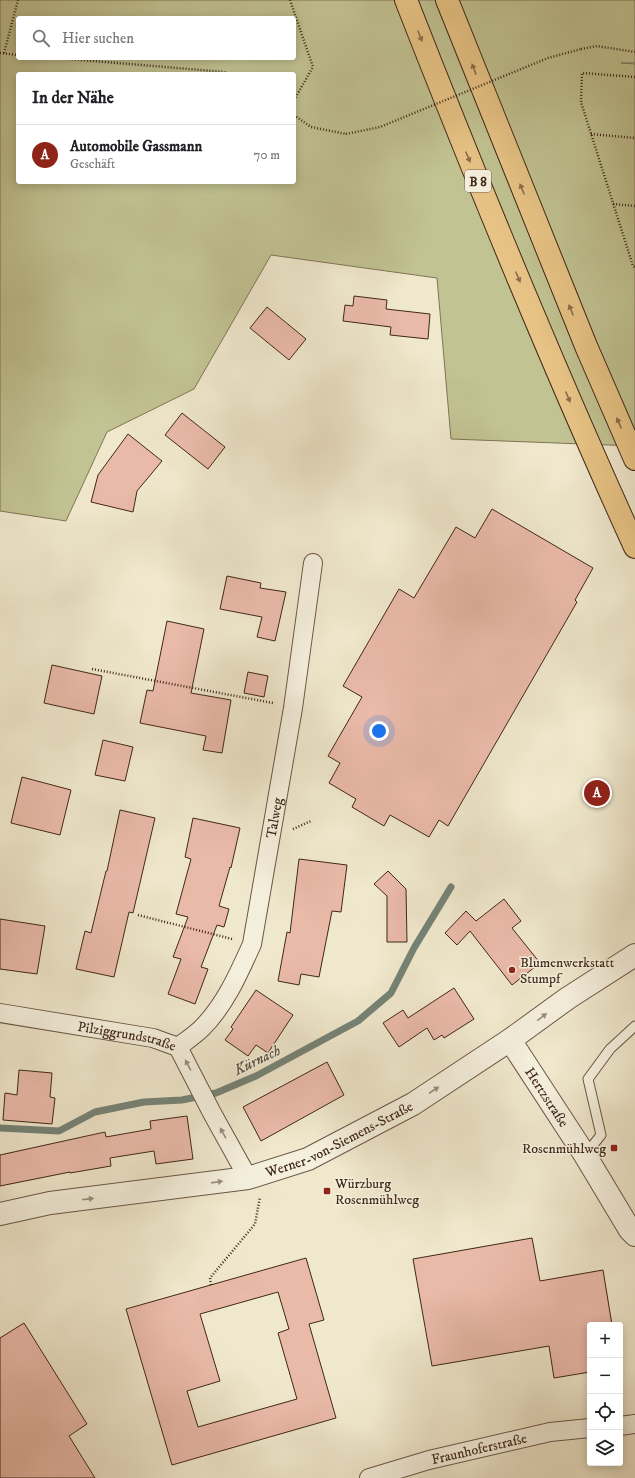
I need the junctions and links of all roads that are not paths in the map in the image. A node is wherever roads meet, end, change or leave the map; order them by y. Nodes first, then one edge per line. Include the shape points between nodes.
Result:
1 (406, 0) edge
2 (447, 0) edge
3 (635, 459) edge
4 (635, 547) edge
5 (314, 563) dead end
6 (635, 955) edge
7 (0, 1013) edge
8 (635, 1026) edge
9 (510, 1040) junction
10 (178, 1047) junction
11 (585, 1155) junction
12 (248, 1178) junction
13 (50, 1203) junction
14 (0, 1214) edge
15 (0, 1229) edge
16 (635, 1235) edge
17 (635, 1424) edge
18 (623, 1426) edge
19 (587, 1428) edge
20 (369, 1478) edge

1 -> 4 highway, B 8 via 553,361
3 -> 2 highway via 586,346
5 - 10 street, Talweg via 293,708 252,944 221,1003 202,1028
9 -> 6 street, Werner-von-Siemens-Straße via 568,998
7 - 10 street, Pilziggrundstraße via 153,1038
8 - 11 lane via 610,1049 588,1079 601,1135
9 - 11 street, Hertzstraße
12 -> 9 street, Werner-von-Siemens-Straße via 308,1159 413,1104
12 -> 10 street, Pilziggrundstraße
11 - 16 street, Hertzstraße
13 -> 12 street, Werner-von-Siemens-Straße
13 - 14 street, Werner-von-Siemens-Straße
13 - 15 street
17 - 18 street
19 - 20 street, Fraunhoferstraße via 550,1432 429,1460

